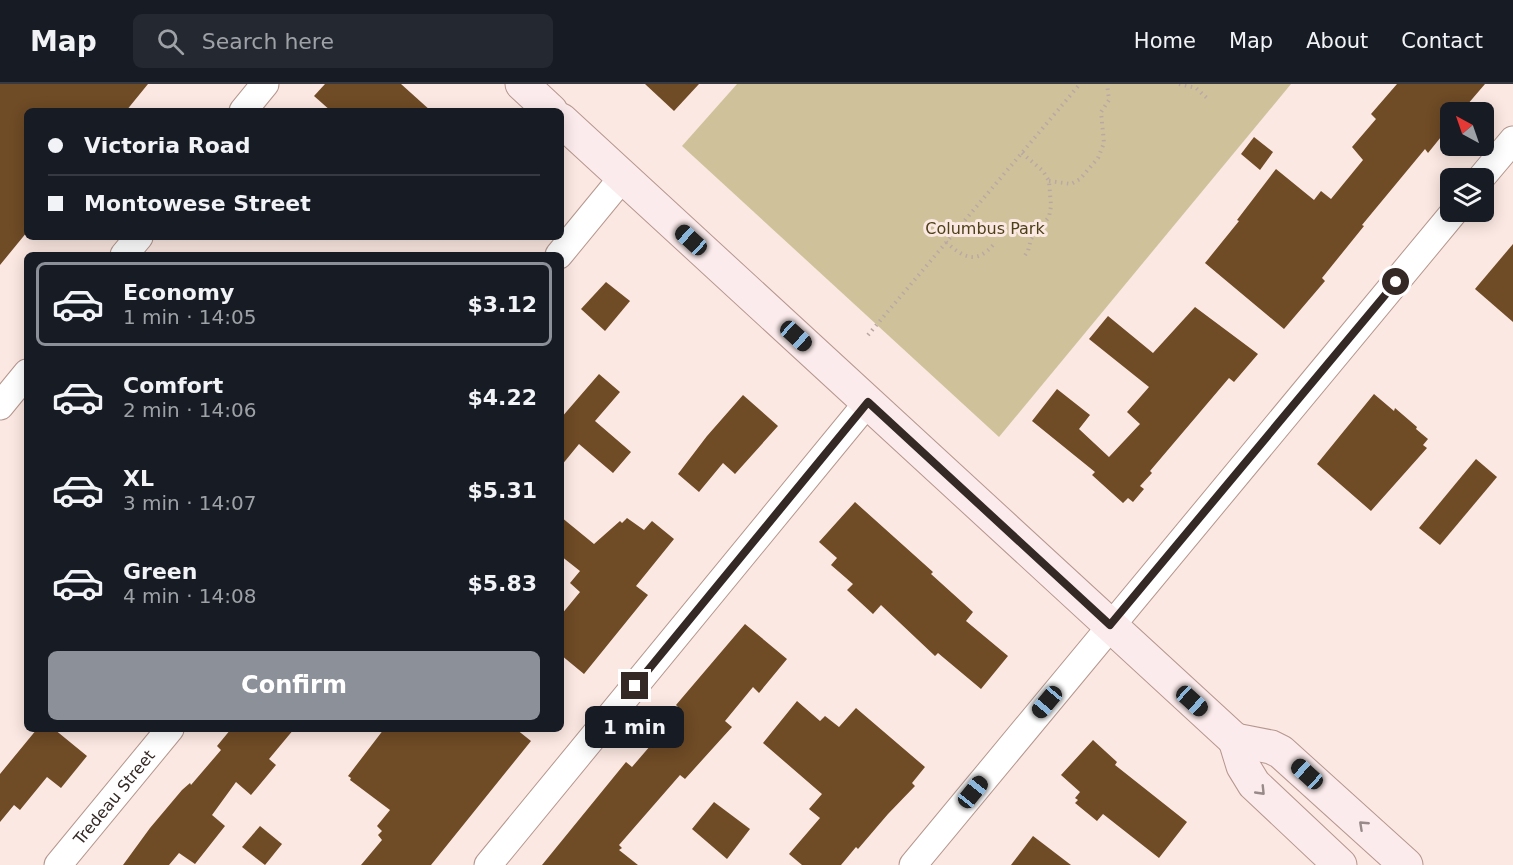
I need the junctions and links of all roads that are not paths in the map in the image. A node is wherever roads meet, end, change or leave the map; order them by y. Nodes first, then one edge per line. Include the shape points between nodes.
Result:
1 (265, 84) edge
2 (522, 84) edge
3 (245, 108) edge
4 (548, 108) edge
5 (564, 123) edge
6 (1513, 141) edge
7 (1490, 168) edge
8 (623, 177) junction
9 (1446, 222) edge
10 (136, 240) edge
11 (126, 252) edge
12 (561, 252) edge
13 (24, 378) edge
14 (868, 402) junction
15 (0, 406) edge
16 (1110, 625) junction
17 (168, 732) edge
18 (1235, 740) junction
19 (58, 865) edge
20 (488, 865) edge
21 (913, 865) edge
22 (1340, 865) edge
23 (1406, 865) edge

1 - 3 street
2 - 4 main road
5 - 8 main road
6 - 7 street
8 - 12 street
8 - 14 main road
9 - 16 street
10 - 11 street
13 - 15 street
14 - 16 main road
14 - 20 street
16 - 18 main road
16 - 21 street
17 - 19 street, Tredeau Street
18 -> 22 main road via 1254,784
23 -> 18 main road via 1281,752

